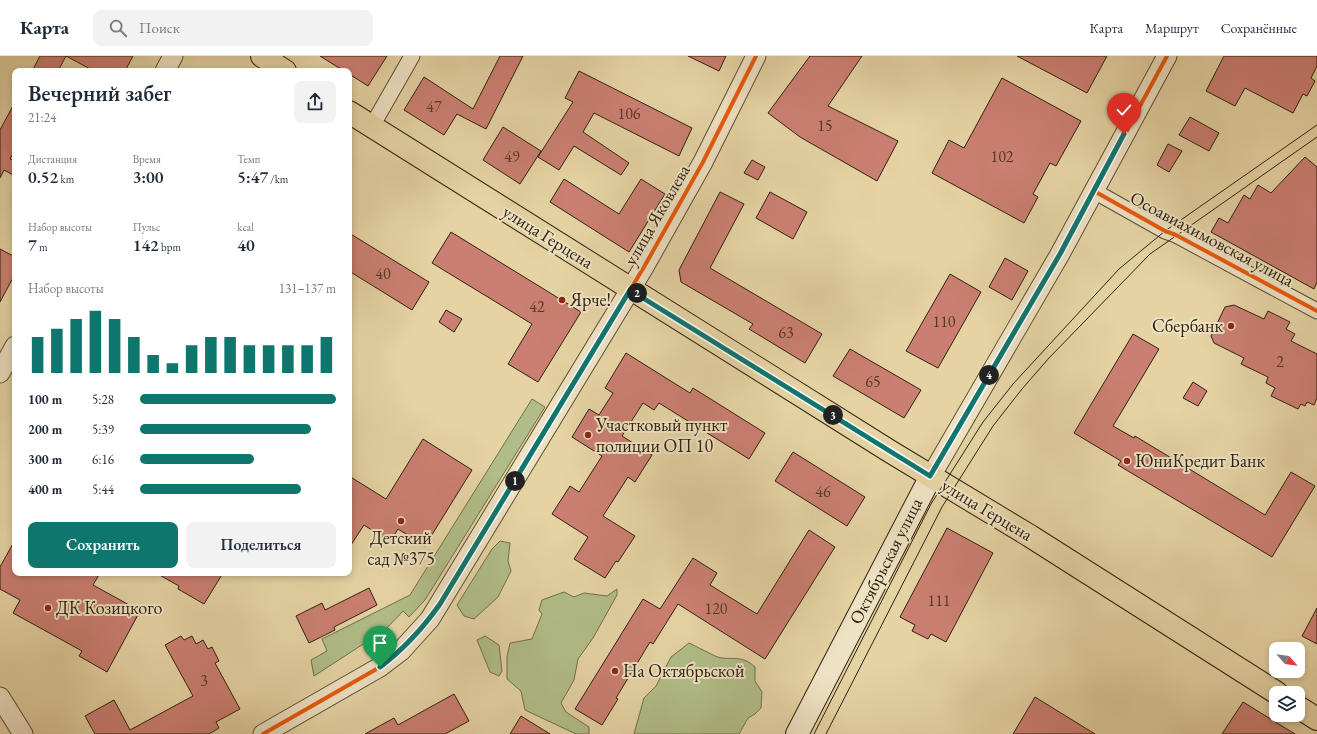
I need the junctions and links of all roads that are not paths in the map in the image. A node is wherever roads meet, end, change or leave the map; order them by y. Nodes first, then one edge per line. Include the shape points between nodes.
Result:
1 (174, 56) edge
2 (262, 56) edge
3 (412, 56) edge
4 (756, 56) edge
5 (1167, 56) edge
6 (167, 68) edge
7 (280, 68) edge
8 (352, 114) edge
9 (372, 126) junction
10 (1094, 191) junction
11 (630, 290) junction
12 (1317, 311) edge
13 (12, 351) edge
14 (0, 373) edge
15 (930, 476) junction
16 (1269, 688) edge
17 (0, 697) edge
18 (1305, 711) edge
19 (1317, 719) edge
20 (23, 734) edge
21 (263, 734) edge
22 (797, 734) edge

1 - 6 street
2 - 7 main road
3 - 9 street
4 - 11 street, улица Яковлева via 703,162
5 - 10 street, Октябрьская улица
8 - 9 main road, улица Герцена
9 - 11 main road, улица Герцена
10 - 12 street, Осоавиахимовская улица
10 - 15 street, Октябрьская улица
11 - 15 main road, улица Герцена
11 - 21 street, улица Яковлева via 430,619 401,651 380,667
13 - 14 street
15 - 16 main road, улица Герцена via 1030,536
15 - 22 main road, Октябрьская улица
17 - 20 street
18 - 19 main road

